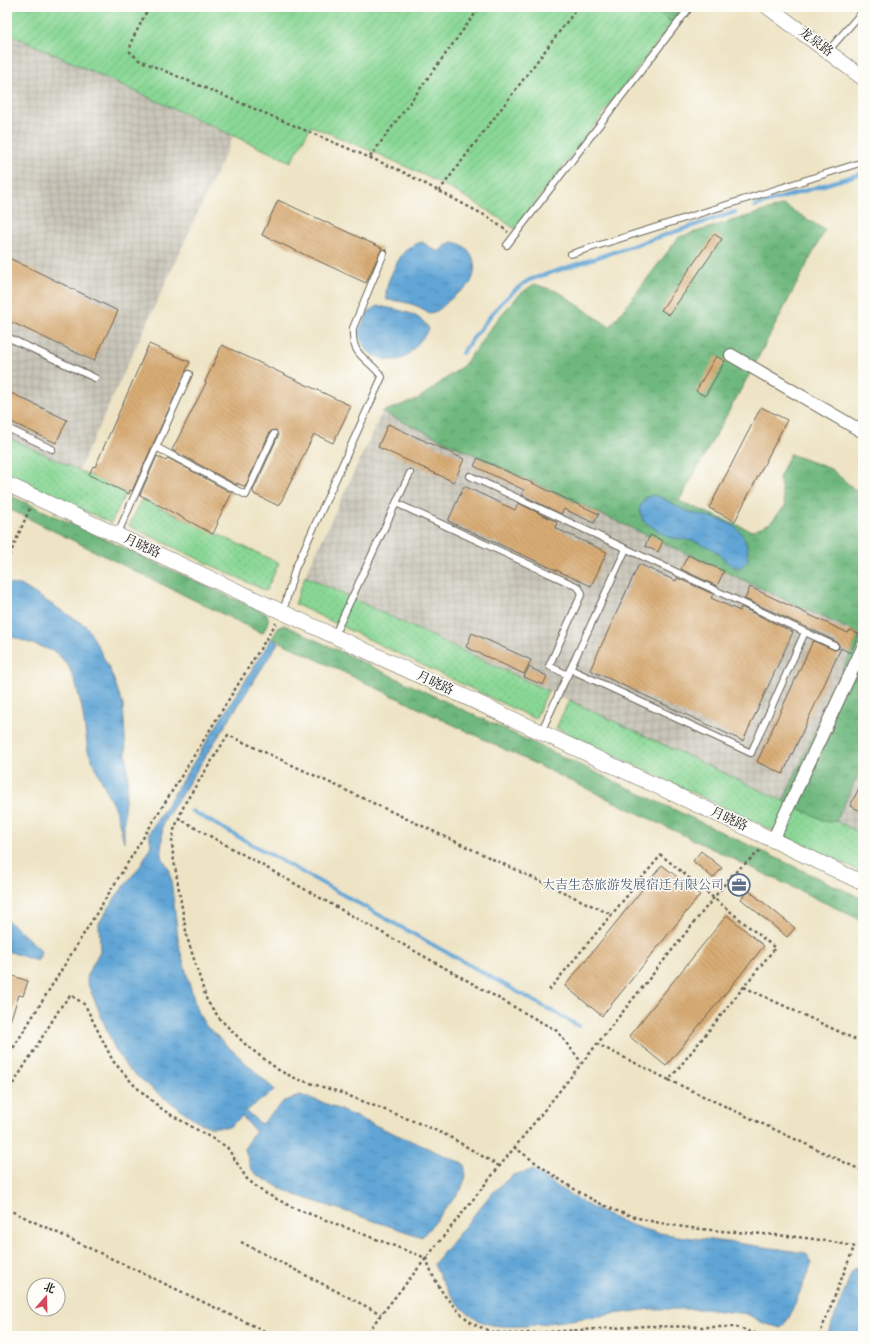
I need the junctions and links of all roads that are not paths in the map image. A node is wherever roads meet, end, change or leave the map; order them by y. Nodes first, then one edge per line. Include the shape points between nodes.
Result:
1 (690, 7) edge
2 (768, 7) edge
3 (863, 11) edge
4 (828, 52) junction
5 (863, 78) edge
6 (863, 162) edge
7 (507, 245) dead end
8 (384, 253) dead end
9 (571, 254) dead end
10 (7, 337) edge
11 (731, 355) dead end
12 (189, 374) dead end
13 (95, 378) dead end
14 (7, 428) edge
15 (863, 432) edge
16 (274, 434) dead end
17 (156, 447) junction
18 (52, 449) dead end
19 (410, 473) dead end
20 (470, 476) dead end
21 (7, 484) edge
22 (396, 503) junction
23 (118, 535) junction
24 (626, 548) junction
25 (283, 612) junction
26 (805, 632) junction
27 (334, 636) junction
28 (835, 646) dead end
29 (863, 647) edge
30 (569, 672) junction
31 (542, 732) junction
32 (773, 840) junction
33 (863, 883) edge

1 - 7 lane
2 - 4 street, 龙泉路
3 - 4 lane
4 - 5 street, 龙泉路
6 - 9 lane
8 - 25 lane via 352,336 361,358 382,377 295,569
10 - 13 lane
11 - 15 street
12 - 17 lane
14 - 18 lane
16 - 17 lane via 246,495
17 - 23 lane
19 - 22 lane
20 - 24 lane
21 - 23 street, 月晓路
22 - 27 lane
22 - 30 lane via 578,587 582,593 549,666
23 - 25 street, 月晓路
24 - 26 lane
24 - 30 lane
25 - 27 street, 月晓路
26 - 28 lane
26 - 30 lane via 751,753
27 - 31 street, 月晓路
29 - 32 street
30 - 31 lane
31 - 32 street, 月晓路
32 - 33 street, 月晓路

